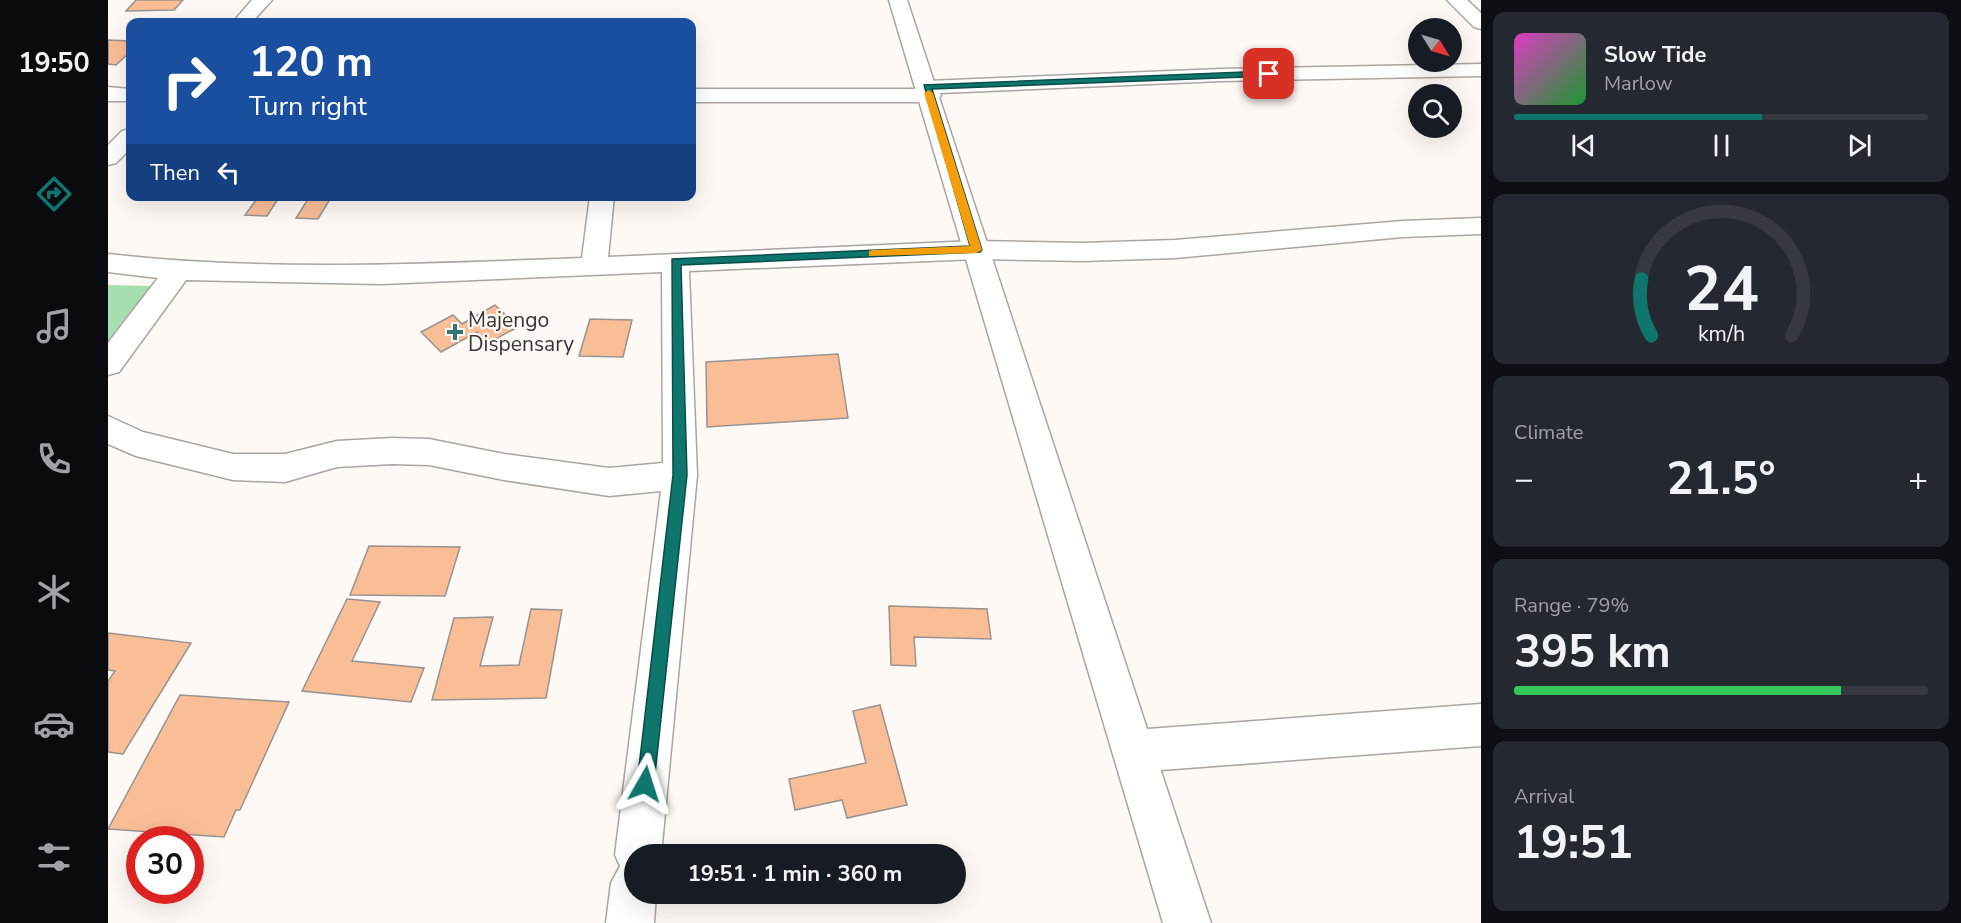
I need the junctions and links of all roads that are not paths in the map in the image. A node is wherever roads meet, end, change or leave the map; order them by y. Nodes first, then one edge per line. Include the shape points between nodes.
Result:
1 (263, 0) edge
2 (898, 0) edge
3 (1456, 0) edge
4 (246, 18) edge
5 (1481, 22) edge
6 (1481, 70) edge
7 (928, 91) junction
8 (108, 94) edge
9 (126, 95) edge
10 (696, 96) edge
11 (126, 140) edge
12 (108, 158) edge
13 (601, 201) edge
14 (1481, 226) edge
15 (976, 250) junction
16 (675, 262) junction
17 (108, 263) edge
18 (594, 266) junction
19 (178, 271) junction
20 (108, 364) edge
21 (108, 429) edge
22 (680, 475) junction
23 (1481, 725) edge
24 (1134, 752) junction
25 (639, 844) edge
26 (632, 904) edge
27 (630, 923) edge
28 (1187, 923) edge

1 - 4 street
2 - 7 street
3 - 5 street
6 - 7 street via 1221,75
7 - 10 street
7 - 15 street
8 - 9 street
11 - 12 street
13 - 18 street
14 - 15 street via 1175,249
15 - 16 street
15 - 24 street
16 - 18 street
16 - 22 street
17 - 19 street
18 - 19 street via 382,275
19 - 20 street
21 - 22 street via 136,442 233,467 285,468 337,454 392,451 429,452 609,483
22 - 25 street
23 - 24 street
24 - 28 street
26 - 27 street

